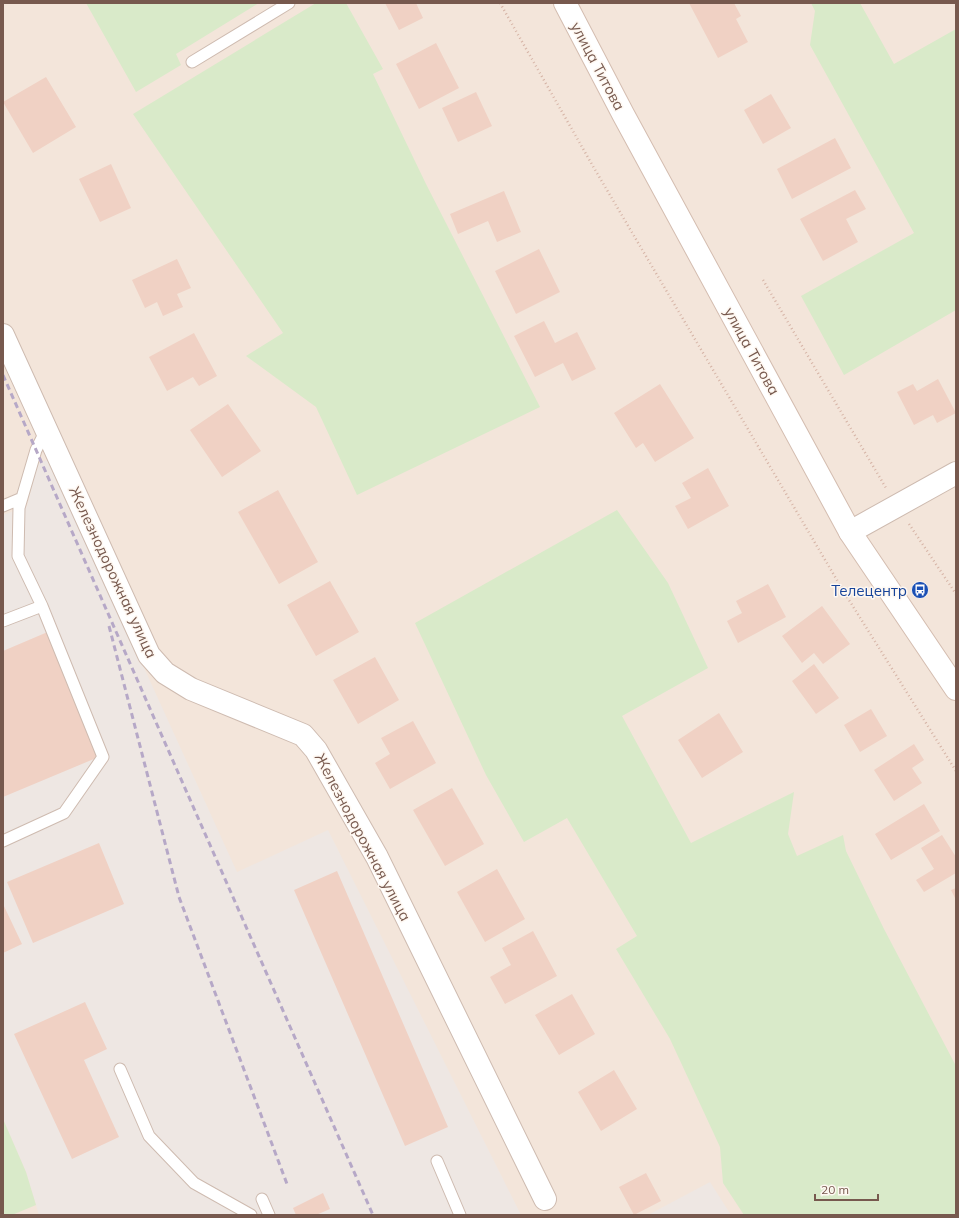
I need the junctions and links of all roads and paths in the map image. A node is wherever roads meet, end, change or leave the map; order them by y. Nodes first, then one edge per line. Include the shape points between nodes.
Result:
1 (289, 3) edge
2 (500, 3) edge
3 (565, 3) edge
4 (192, 62) dead end
5 (763, 280) dead end
6 (3, 335) edge
7 (46, 430) junction
8 (956, 472) edge
9 (22, 498) junction
10 (3, 506) edge
11 (897, 506) junction
12 (850, 532) junction
13 (956, 594) edge
14 (42, 606) junction
15 (3, 621) edge
16 (956, 689) edge
17 (956, 771) edge
18 (3, 841) edge
19 (120, 1069) dead end
20 (437, 1161) dead end
21 (262, 1199) dead end
22 (545, 1199) dead end
23 (251, 1215) edge
24 (270, 1215) edge
25 (460, 1215) edge

1 - 4 lane
2 - 17 path via 594,168 836,578
3 - 12 street, улица Титова
5 - 11 path
6 - 7 street, Железнодорожная улица
7 - 9 lane via 36,450
7 - 22 street, Железнодорожная улица via 149,655 165,673 191,689 303,735 316,750 377,857
8 - 11 street
9 - 10 lane
9 - 14 lane via 19,508 18,556
11 - 12 street
11 - 13 path
12 - 16 street, улица Титова
14 - 15 lane
14 - 18 lane via 103,757 64,813
19 - 23 lane via 149,1136 194,1183
20 - 25 lane
21 - 24 lane

